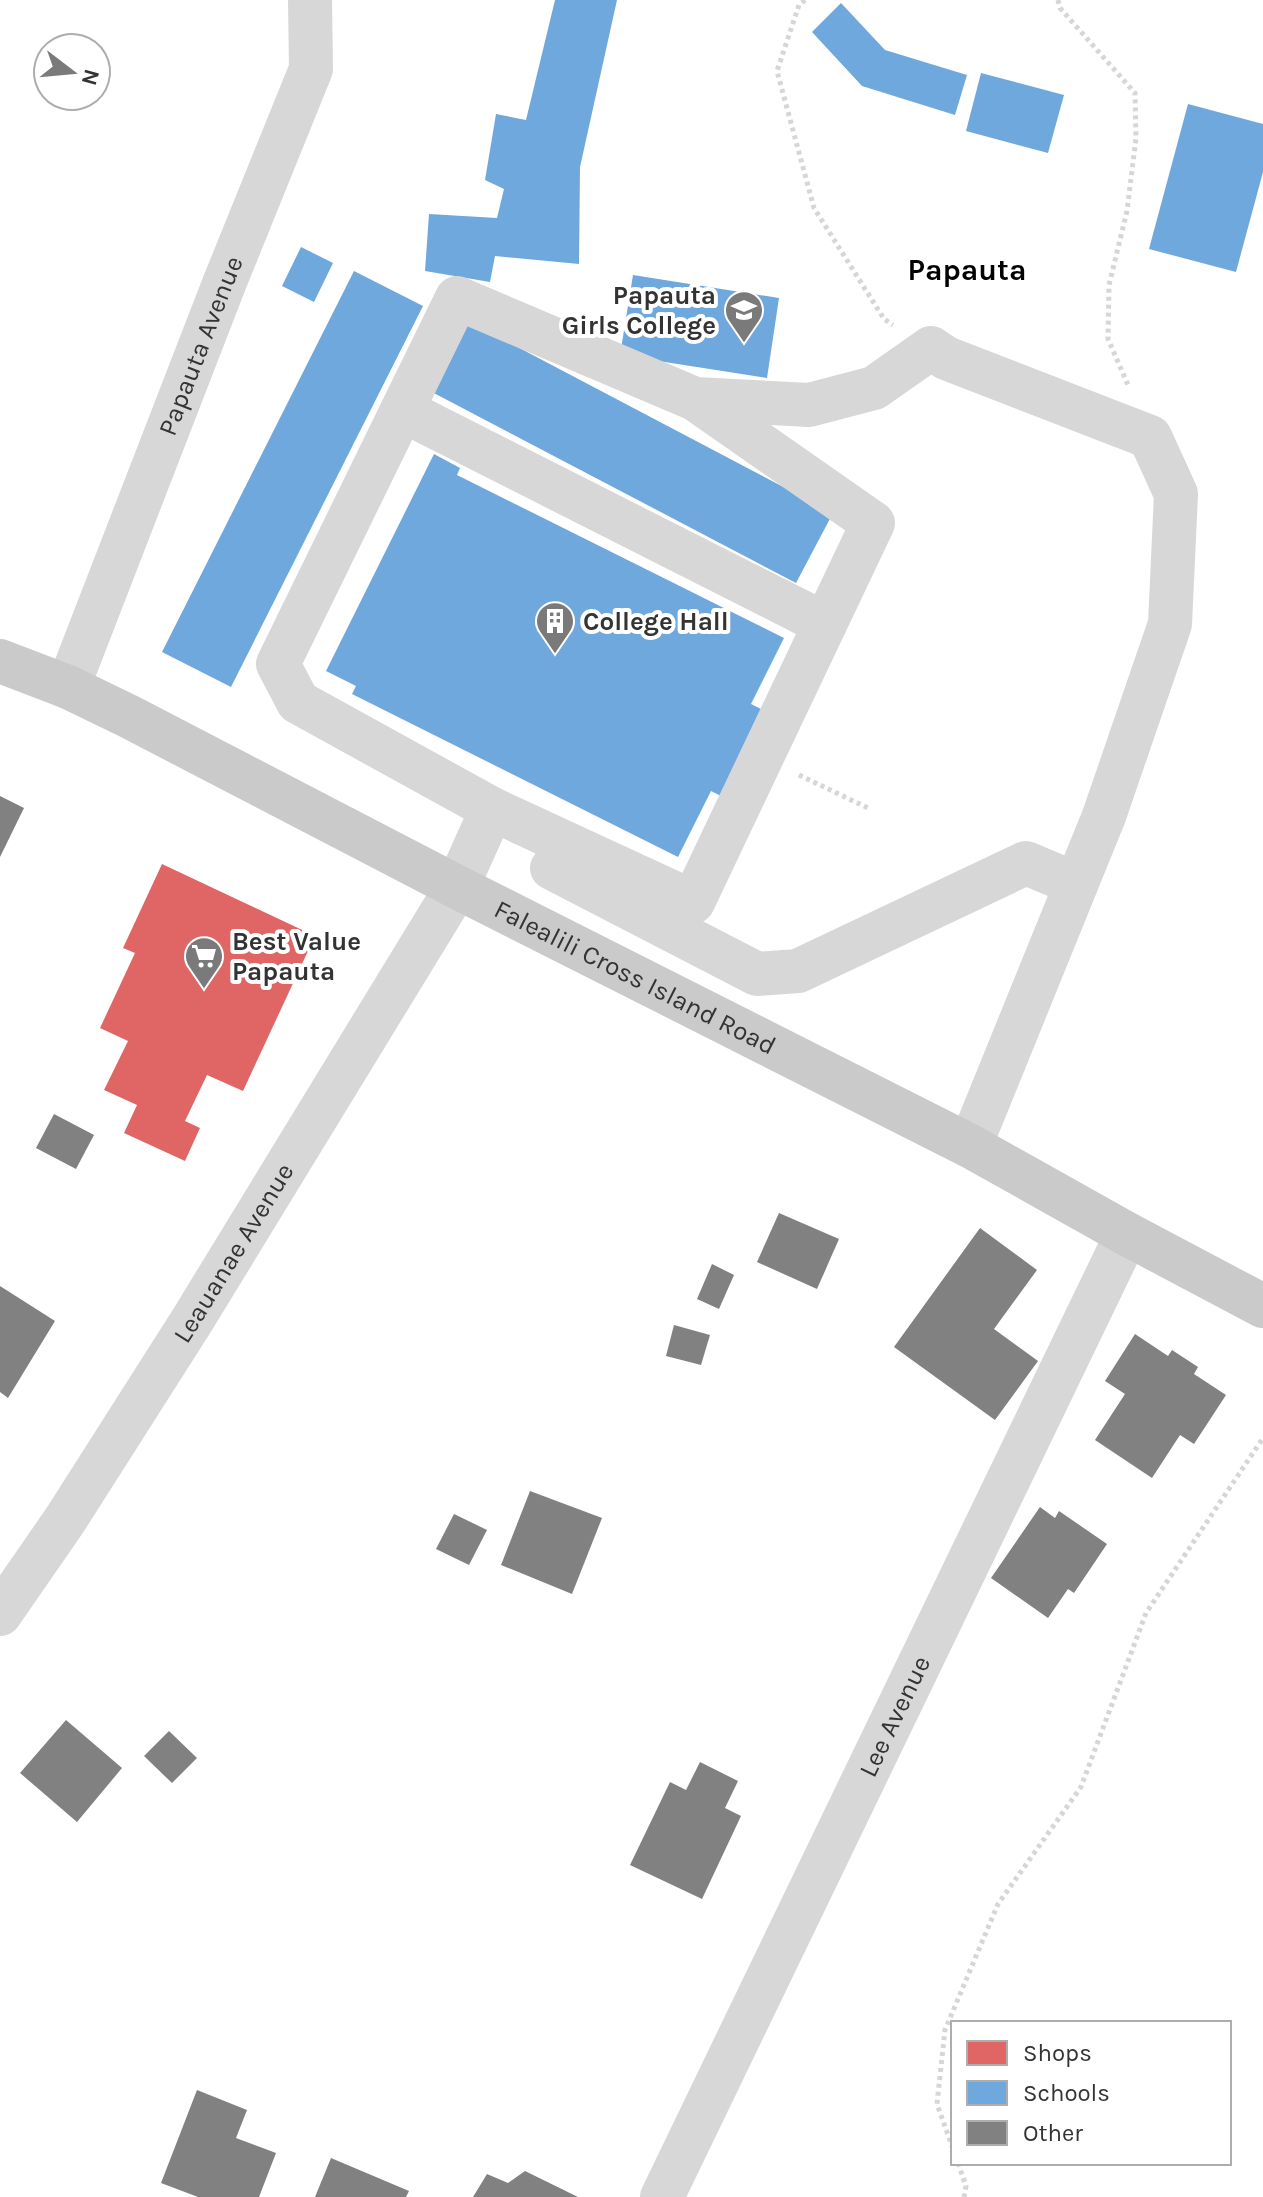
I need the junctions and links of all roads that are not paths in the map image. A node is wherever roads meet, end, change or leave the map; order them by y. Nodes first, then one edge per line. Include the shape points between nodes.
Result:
1 (310, 0) edge
2 (695, 399) junction
3 (402, 410) junction
4 (825, 624) junction
5 (0, 661) edge
6 (68, 687) junction
7 (492, 809) junction
8 (539, 831) junction
9 (1076, 884) junction
10 (457, 887) junction
11 (970, 1146) junction
12 (1127, 1234) junction
13 (1263, 1306) edge
14 (0, 1614) edge
15 (662, 2197) edge

1 - 6 street, Papauta Avenue via 311,69
2 - 3 street via 457,298
2 - 4 street via 873,523
2 - 9 street via 809,405 874,388 931,348 1150,437 1176,494 1170,624
3 - 4 street
3 - 7 street via 278,664 298,702
4 - 8 street via 693,902
5 - 6 main road, Falealili Cross Island Road
6 - 10 main road, Falealili Cross Island Road
7 - 8 street
7 - 10 street, Leauanae Avenue
8 - 9 street via 527,855 757,974 798,971 1026,863
9 - 11 street
10 - 11 main road, Falealili Cross Island Road
10 - 14 street, Leauanae Avenue via 193,1319
11 - 12 main road, Falealili Cross Island Road
12 - 13 main road, Falealili Cross Island Road
12 - 15 street, Lee Avenue

